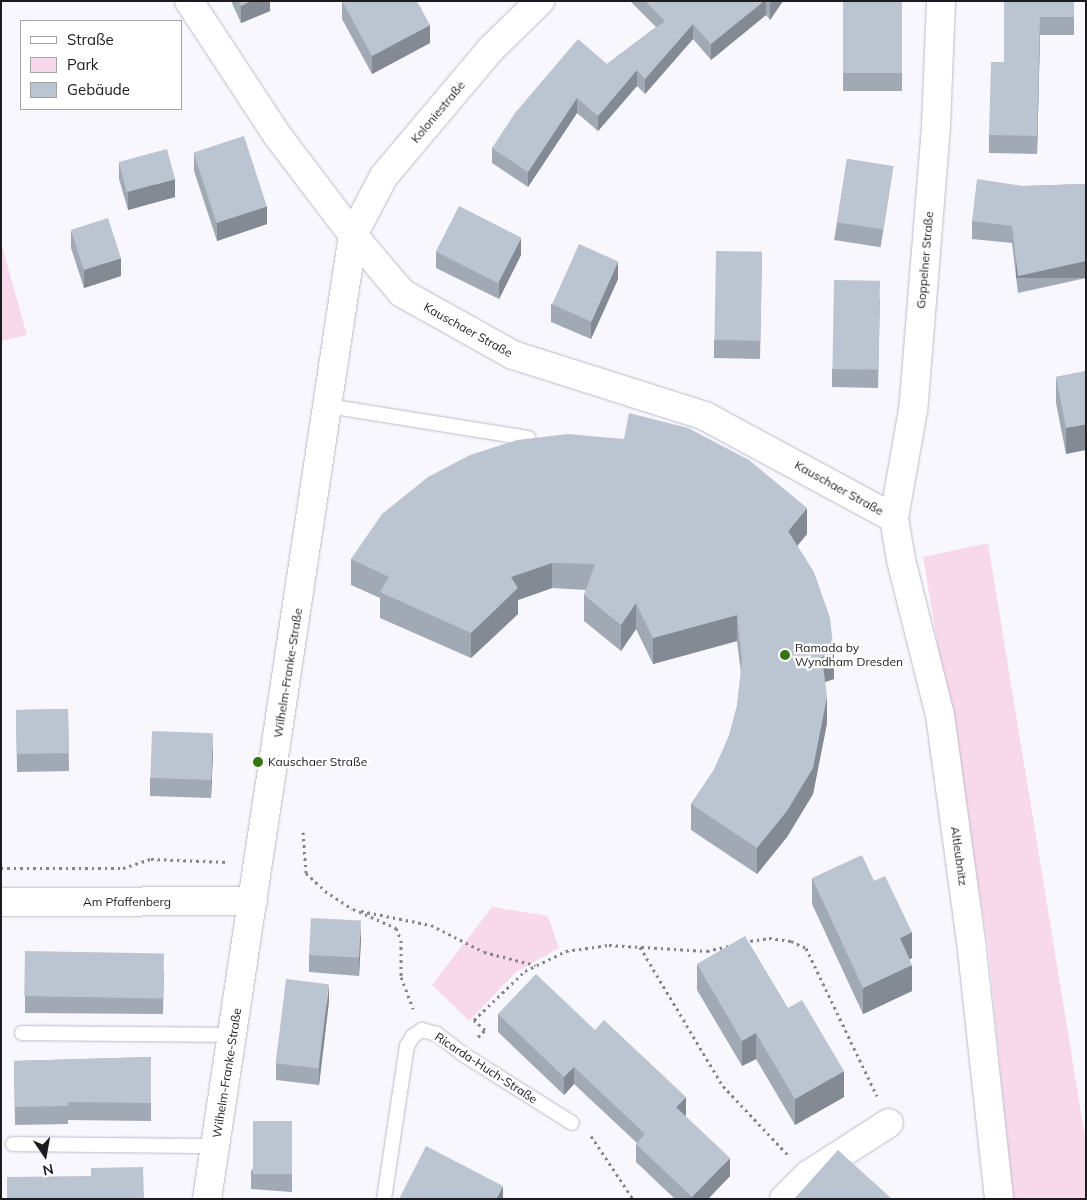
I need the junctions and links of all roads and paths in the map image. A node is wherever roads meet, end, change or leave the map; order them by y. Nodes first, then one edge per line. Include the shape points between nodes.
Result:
1 (189, 1) edge
2 (540, 1) edge
3 (941, 1) edge
4 (353, 235) junction
5 (328, 406) junction
6 (528, 438) edge
7 (894, 518) junction
8 (303, 832) dead end
9 (258, 864) junction
10 (1, 868) edge
11 (253, 901) junction
12 (1, 902) edge
13 (353, 909) junction
14 (640, 946) junction
15 (536, 965) junction
16 (422, 1030) junction
17 (22, 1033) dead end
18 (233, 1035) junction
19 (473, 1042) dead end
20 (862, 1065) dead end
21 (572, 1123) dead end
22 (889, 1123) dead end
23 (586, 1132) dead end
24 (13, 1144) dead end
25 (216, 1146) junction
26 (783, 1150) dead end
27 (207, 1199) edge
28 (384, 1199) edge
29 (633, 1199) edge
30 (784, 1199) edge
31 (999, 1199) edge

1 - 4 street, Kauschaer Straße via 277,135
2 - 4 street, Koloniestraße via 491,49 384,176
3 - 7 street, Goppelner Straße via 936,127 913,410
4 - 5 street, Wilhelm-Franke-Straße
4 - 7 street, Kauschaer Straße via 402,293 513,355 705,416
5 - 6 lane
5 - 9 street, Wilhelm-Franke-Straße
7 - 31 street, Altleubnitz via 900,560 940,715 972,950
8 - 13 path via 306,873 325,891
9 - 10 path via 151,859 123,868
9 - 11 street, Wilhelm-Franke-Straße
11 - 12 street, Am Pfaffenberg
11 - 18 street, Wilhelm-Franke-Straße
13 - 15 path via 431,925 484,952
13 - 16 path via 396,928 401,940 401,977
14 - 15 path via 586,947 566,951
14 - 20 path via 707,951 769,938 791,940 806,948
14 - 26 path via 723,1086
15 - 19 path via 525,971 474,1020 485,1030
16 - 21 lane, Ricarda-Huch-Straße via 437,1034 461,1053
16 - 28 lane, Ricarda-Huch-Straße via 412,1036 407,1046
17 - 18 lane
18 - 25 street, Wilhelm-Franke-Straße
22 - 30 street via 808,1175
23 - 29 path via 598,1143
24 - 25 lane
25 - 27 street, Wilhelm-Franke-Straße

